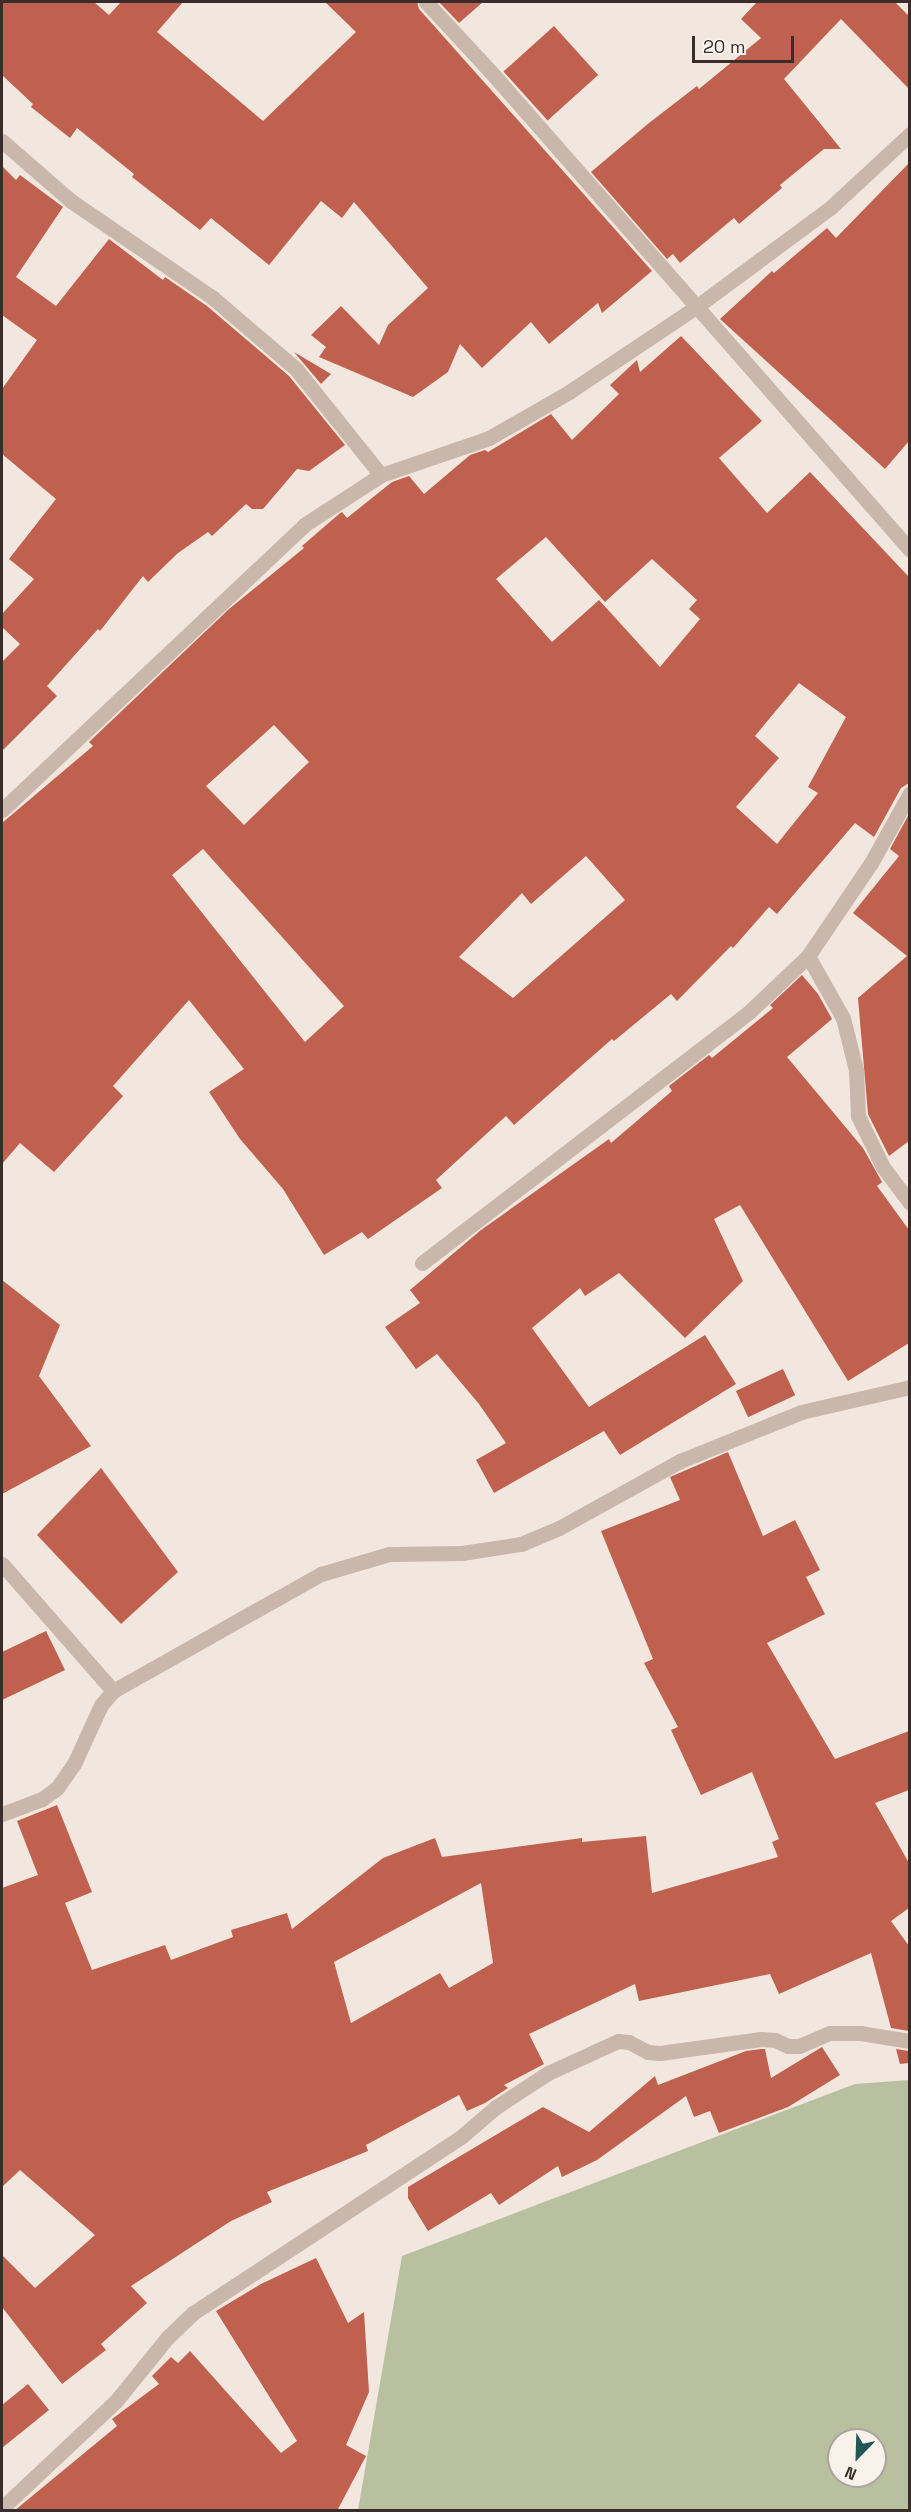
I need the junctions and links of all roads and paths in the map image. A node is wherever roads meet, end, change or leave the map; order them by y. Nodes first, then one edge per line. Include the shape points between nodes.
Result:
1 (426, 2) edge
2 (909, 134) edge
3 (2, 141) edge
4 (696, 307) junction
5 (381, 475) junction
6 (909, 550) edge
7 (909, 793) edge
8 (2, 810) edge
9 (808, 956) junction
10 (909, 1203) edge
11 (422, 1263) dead end
12 (909, 1387) edge
13 (2, 1564) edge
14 (113, 1691) junction
15 (2, 1814) edge
16 (909, 2041) edge
17 (2, 2508) edge

1 - 4 street
2 - 4 street via 830,208
3 - 5 street via 71,201 213,298 296,369
4 - 5 street via 569,392 489,438
4 - 6 street
5 - 8 street via 304,525
7 - 9 street via 871,862
9 - 10 street via 843,1018 856,1070 858,1116 883,1167
9 - 11 street via 749,1012
12 - 14 street via 801,1412 680,1461 559,1528 521,1544 462,1553 389,1554 321,1574
13 - 14 street
14 - 15 street via 101,1705 75,1764 57,1788 42,1799
16 - 17 street via 860,2033 830,2033 799,2046 761,2039 660,2054 629,2042 618,2042 548,2073 496,2107 462,2136 193,2313 166,2338 108,2409

